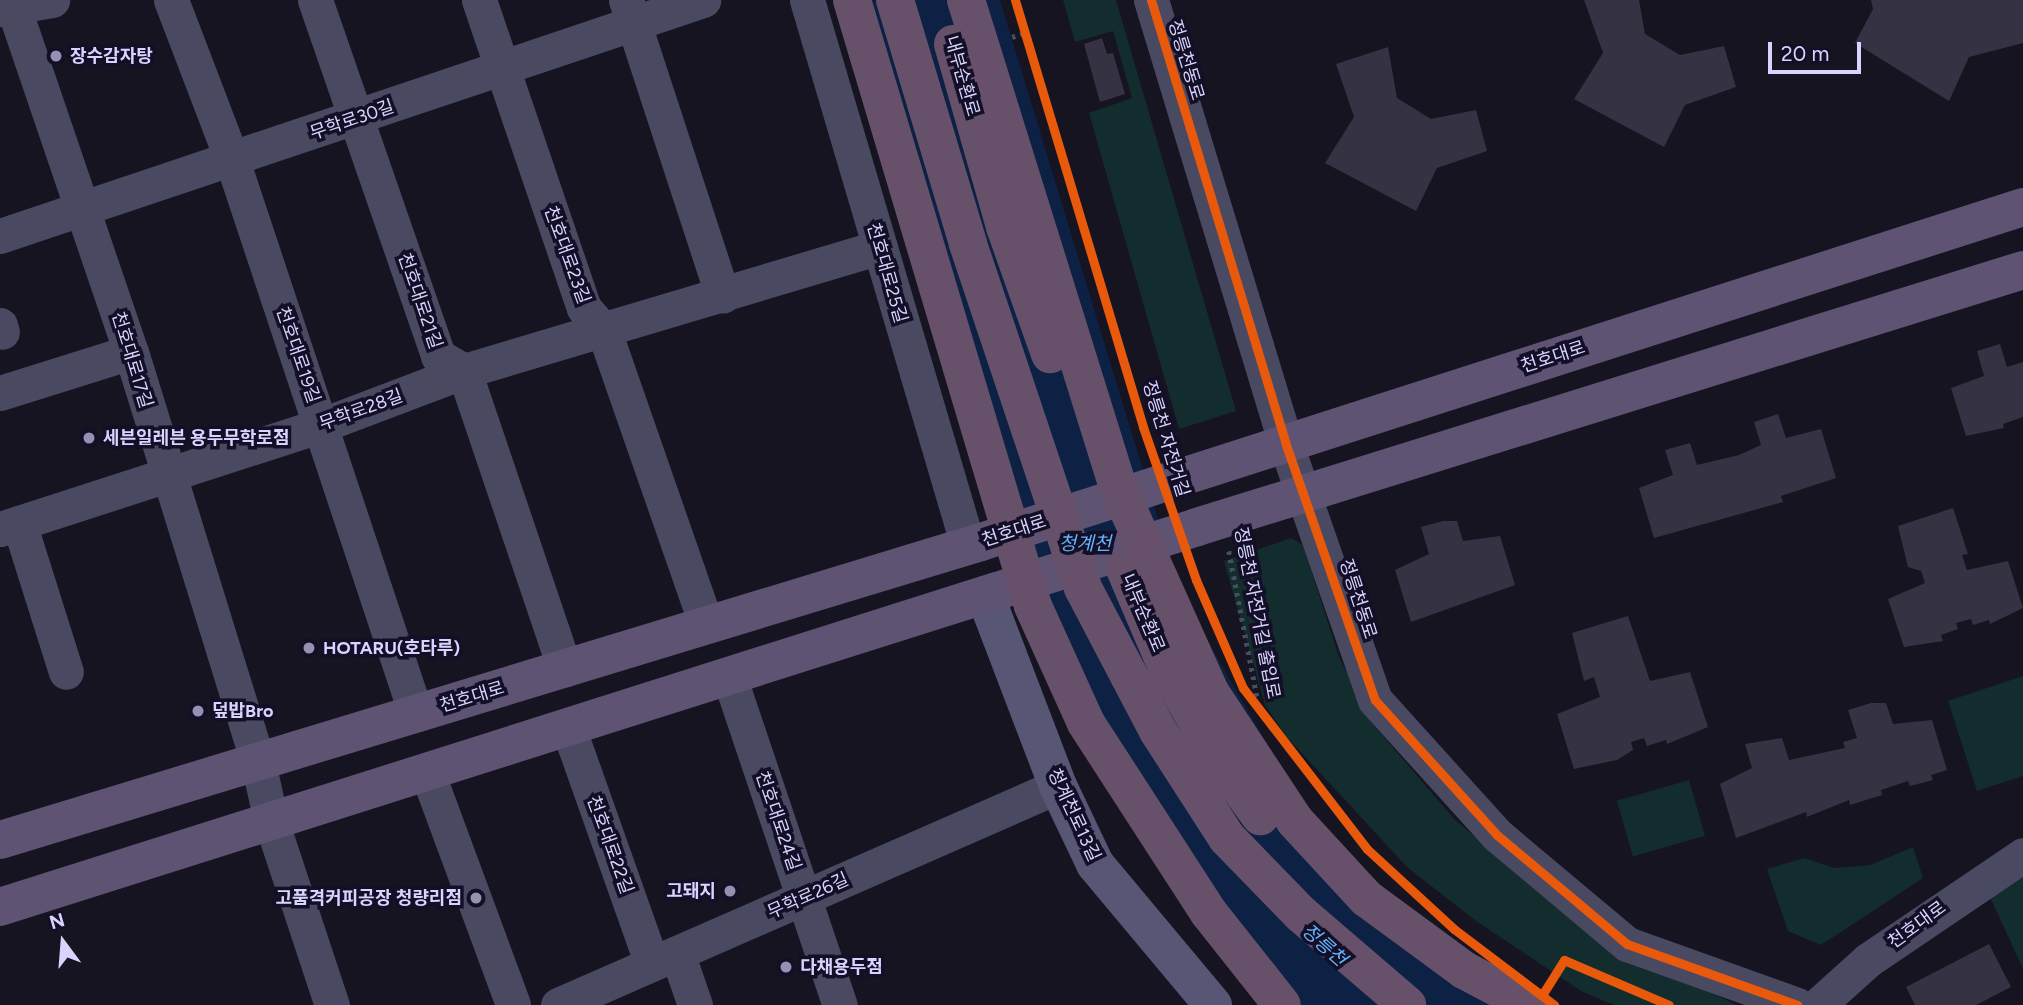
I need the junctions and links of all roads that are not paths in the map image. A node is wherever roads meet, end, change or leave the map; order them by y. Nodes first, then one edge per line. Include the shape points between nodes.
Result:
1 (52, 0) edge
2 (171, 0) edge
3 (315, 0) edge
4 (478, 0) edge
5 (703, 0) edge
6 (807, 0) edge
7 (852, 0) edge
8 (895, 0) edge
9 (940, 0) edge
10 (965, 0) edge
11 (1151, 0) edge
12 (8, 5) edge
13 (630, 10) edge
14 (502, 65) junction
15 (358, 120) junction
16 (232, 160) junction
17 (2023, 207) edge
18 (83, 209) junction
19 (0, 236) edge
20 (880, 247) junction
21 (2023, 270) edge
22 (723, 296) junction
23 (604, 331) junction
24 (131, 352) junction
25 (464, 371) junction
26 (0, 393) edge
27 (322, 425) junction
28 (1285, 442) junction
29 (167, 476) junction
30 (1307, 494) junction
31 (10, 526) edge
32 (975, 544) junction
33 (991, 593) junction
34 (706, 624) junction
35 (565, 669) junction
36 (66, 672) dead end
37 (729, 676) junction
38 (416, 714) junction
39 (568, 727) junction
40 (258, 762) junction
41 (427, 772) junction
42 (1058, 786) junction
43 (271, 821) junction
44 (0, 840) edge
45 (2023, 855) edge
46 (803, 898) junction
47 (0, 907) edge
48 (664, 958) junction
49 (332, 1005) edge
50 (513, 1005) edge
51 (558, 1005) edge
52 (695, 1005) edge
53 (840, 1005) edge
54 (1213, 1005) edge
55 (1282, 1005) edge
56 (1408, 1005) edge
57 (1473, 1005) edge
58 (1530, 1005) edge
59 (1797, 1005) edge
60 (1818, 1005) edge

1 - 12 street
2 - 16 street, 천호대로19길
3 - 15 street, 천호대로21길
4 - 14 street, 천호대로23길
5 - 13 street, 무학로30길
6 - 20 street, 천호대로25길
7 - 55 highway, bridge via 1033,606 1086,723 1209,913
8 - 56 highway, bridge via 968,244 1083,588 1158,731 1227,838 1301,914
9 - 57 highway, 내부순환로, bridge via 1005,227 1103,511 1169,672 1215,754 1254,808 1314,875 1397,951
10 - 58 highway, bridge via 1118,487 1210,692 1295,821 1366,898 1464,970
11 - 28 street, 정릉천동로
12 - 18 street, 천호대로17길
13 - 14 street, 무학로30길
13 - 22 street
14 - 15 street, 무학로30길
14 - 23 street, 천호대로23길 via 584,308
15 - 16 street, 무학로30길
15 - 25 street, 천호대로21길 via 438,356
16 - 18 street, 무학로30길
16 - 27 street, 천호대로19길
17 - 28 main road, 천호대로
18 - 19 street, 무학로30길
18 - 24 street, 천호대로17길
20 - 22 street, 무학로28길
20 - 32 street, 천호대로25길
21 - 30 main road
22 - 23 street, 무학로28길
23 - 25 street, 무학로28길
23 - 34 street, 천호대로23길
24 - 26 street
24 - 29 street, 천호대로17길
25 - 27 street, 무학로28길
25 - 35 street
27 - 29 street, 무학로28길
27 - 38 street, 천호대로19길
28 - 30 street, 정릉천동로
28 - 32 main road, 천호대로, bridge
29 - 31 street, 무학로28길
29 - 40 street, 천호대로17길
30 - 33 main road, bridge
30 - 59 street, 정릉천동로 via 1375,700 1497,835 1627,944
31 - 36 street
32 - 34 main road, 천호대로
33 - 37 main road
33 - 42 street, 청계천로13길
34 - 35 main road, 천호대로
35 - 38 main road, 천호대로
37 - 39 main road
37 - 46 street, 천호대로24길
38 - 40 main road, 천호대로
39 - 41 main road
39 - 48 street, 천호대로22길
40 - 43 street, 천호대로17길
40 - 44 main road, 천호대로
41 - 43 main road
41 - 50 street
42 - 46 street, 무학로26길
42 - 54 street, 청계천로13길 via 1095,864
43 - 47 main road
43 - 49 street
45 - 60 street, 천호대로 via 1868,960
46 - 48 street, 무학로26길
46 - 53 street, 천호대로24길
48 - 51 street, 무학로26길
48 - 52 street, 천호대로22길

